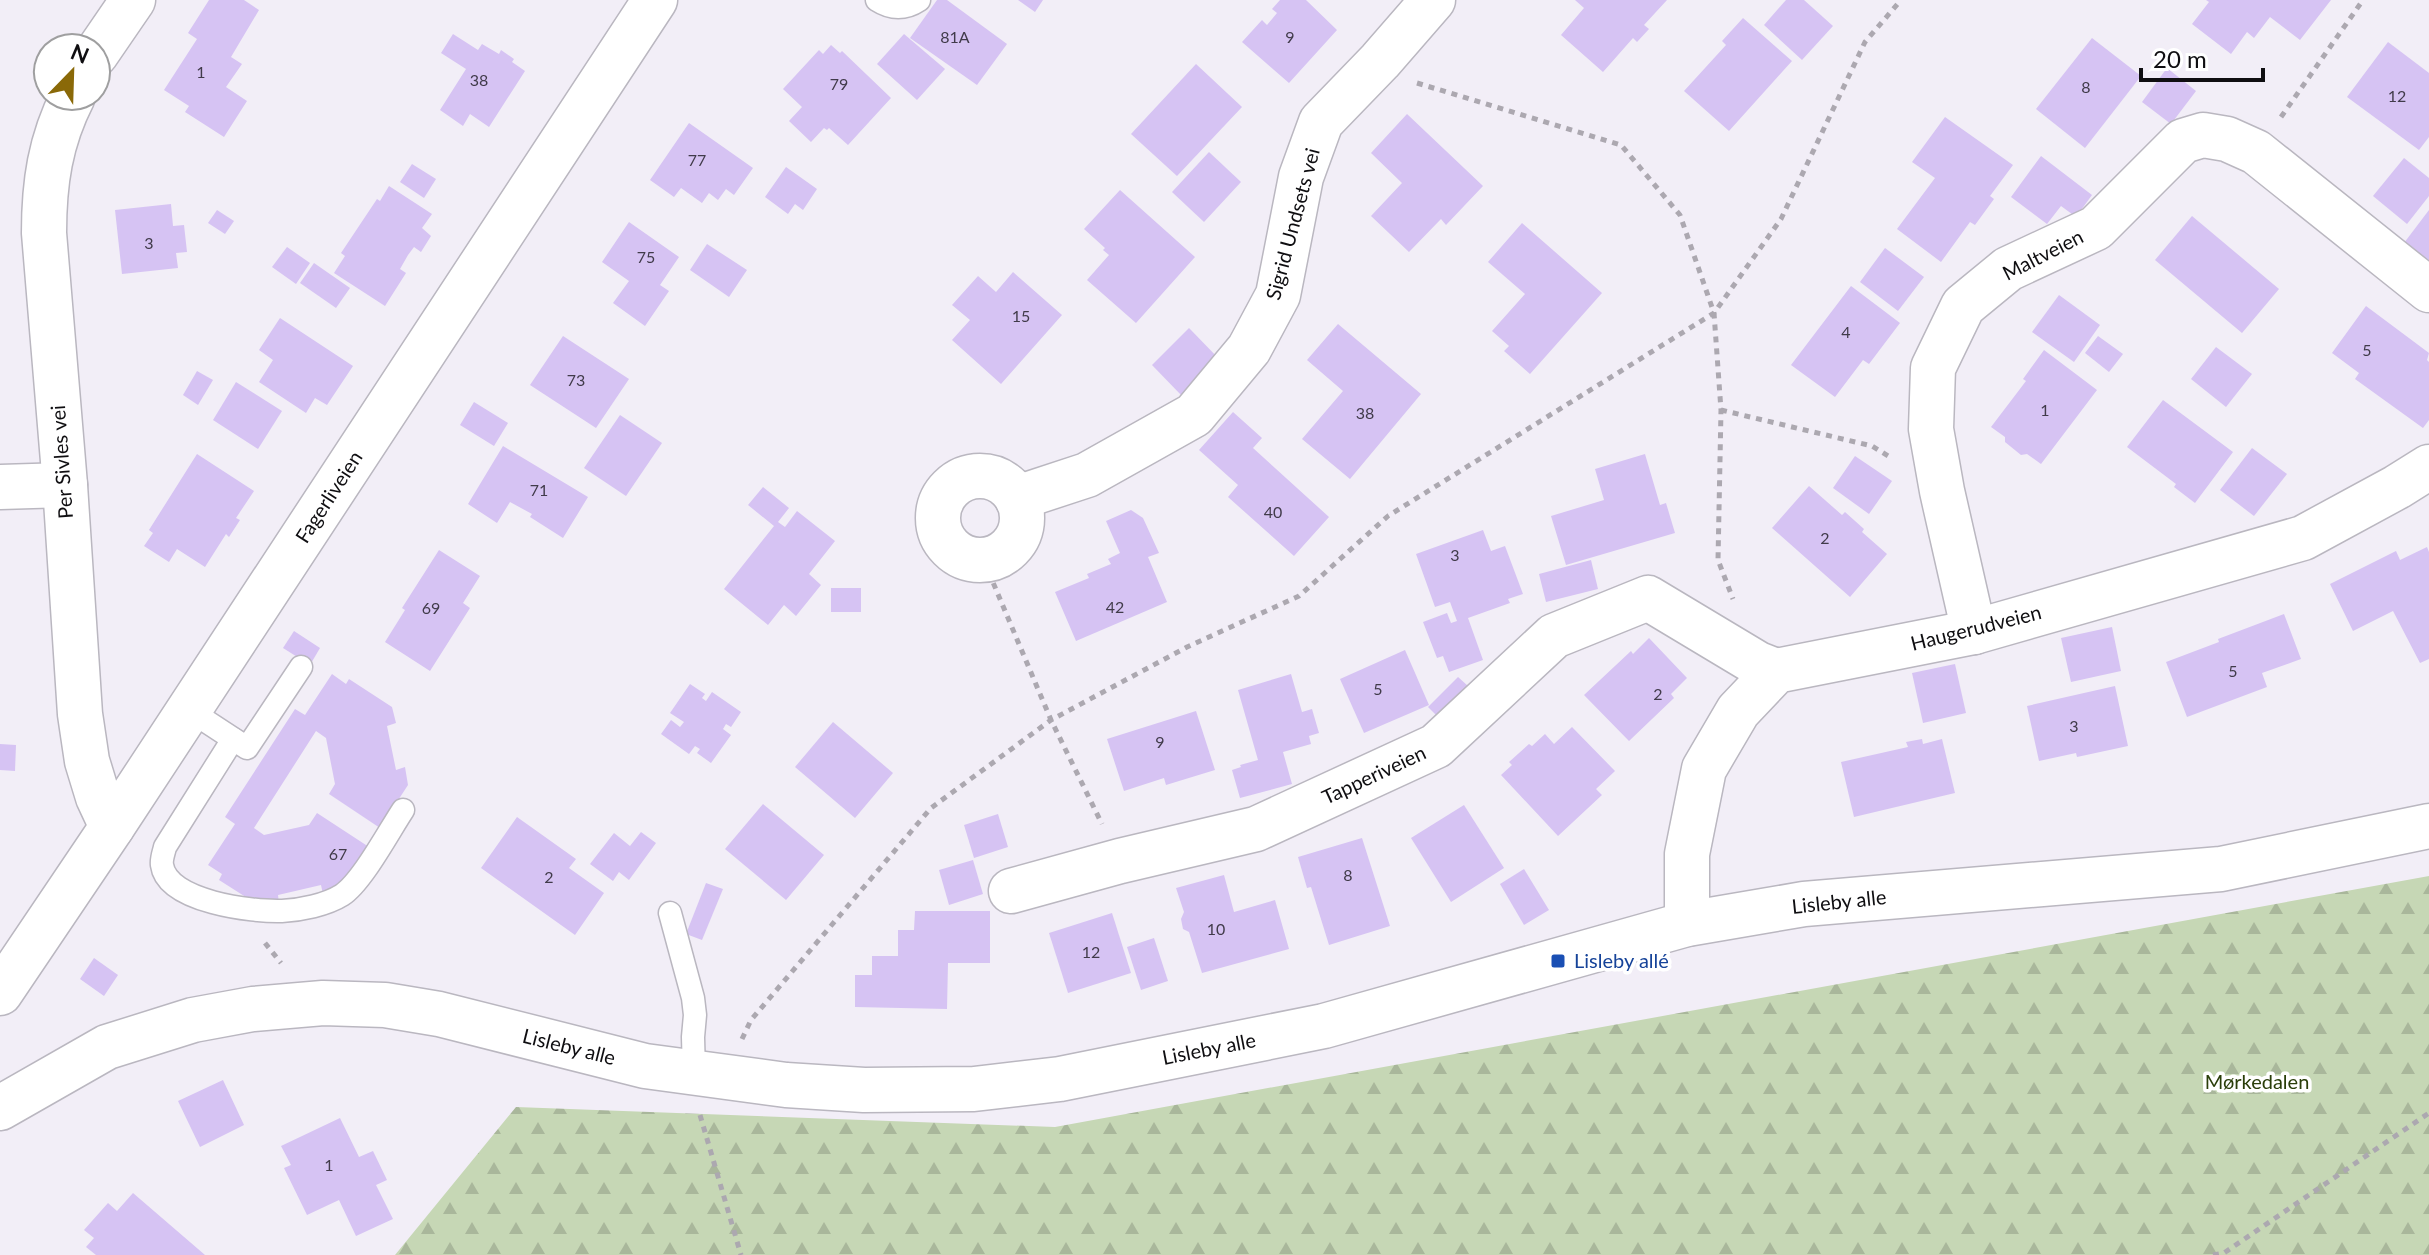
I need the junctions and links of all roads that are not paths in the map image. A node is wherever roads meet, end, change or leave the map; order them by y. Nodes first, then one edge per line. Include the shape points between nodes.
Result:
1 (133, 0) edge
2 (655, 0) edge
3 (877, 0) edge
4 (919, 0) edge
5 (1433, 0) edge
6 (111, 32) edge
7 (66, 112) edge
8 (2429, 290) edge
9 (2429, 467) edge
10 (65, 485) junction
11 (0, 487) edge
12 (1017, 498) junction
13 (1974, 632) junction
14 (301, 667) dead end
15 (1776, 671) junction
16 (189, 710) junction
17 (233, 739) junction
18 (403, 810) dead end
19 (2429, 826) edge
20 (112, 827) junction
21 (1011, 891) dead end
22 (670, 913) dead end
23 (1687, 924) junction
24 (0, 993) edge
25 (708, 1076) junction
26 (0, 1108) edge

1 - 6 street
2 - 16 street, Fagerliveien
3 - 4 lane via 904,8
5 - 12 street, Sigrid Undsets vei via 1321,122 1301,177 1278,295 1249,349 1194,415 1087,475
7 - 10 street, Per Sivles vei via 44,192
8 - 13 street, Maltveien via 2256,152 2203,135 2183,141 2096,228 2008,269 1963,306 1933,368 1931,429
9 - 13 street, Haugerudveien via 2303,538
10 - 11 street
10 - 20 street, Per Sivles vei via 80,714 87,761
12 - 12 street via 1021,530 1001,556 966,559 940,535 940,503 961,480 993,478
13 - 15 street, Haugerudveien
14 - 17 lane via 247,748
15 - 21 street, Tapperiveien via 1648,598 1554,636 1436,746 1256,829
15 - 23 street via 1738,711 1704,769 1687,854
16 - 17 lane
16 - 20 street, Fagerliveien
17 - 18 lane via 165,847 166,875 184,891 256,911 315,905 342,895 355,883
19 - 23 street, Lisleby alle via 2221,869 1804,904
20 - 24 street, Fagerliveien
22 - 25 lane
23 - 25 street, Lisleby alle via 1324,1026 1060,1079 974,1089 864,1090
25 - 26 street, Lisleby alle via 645,1066 439,1014 385,1005 293,1004 193,1020 107,1047

